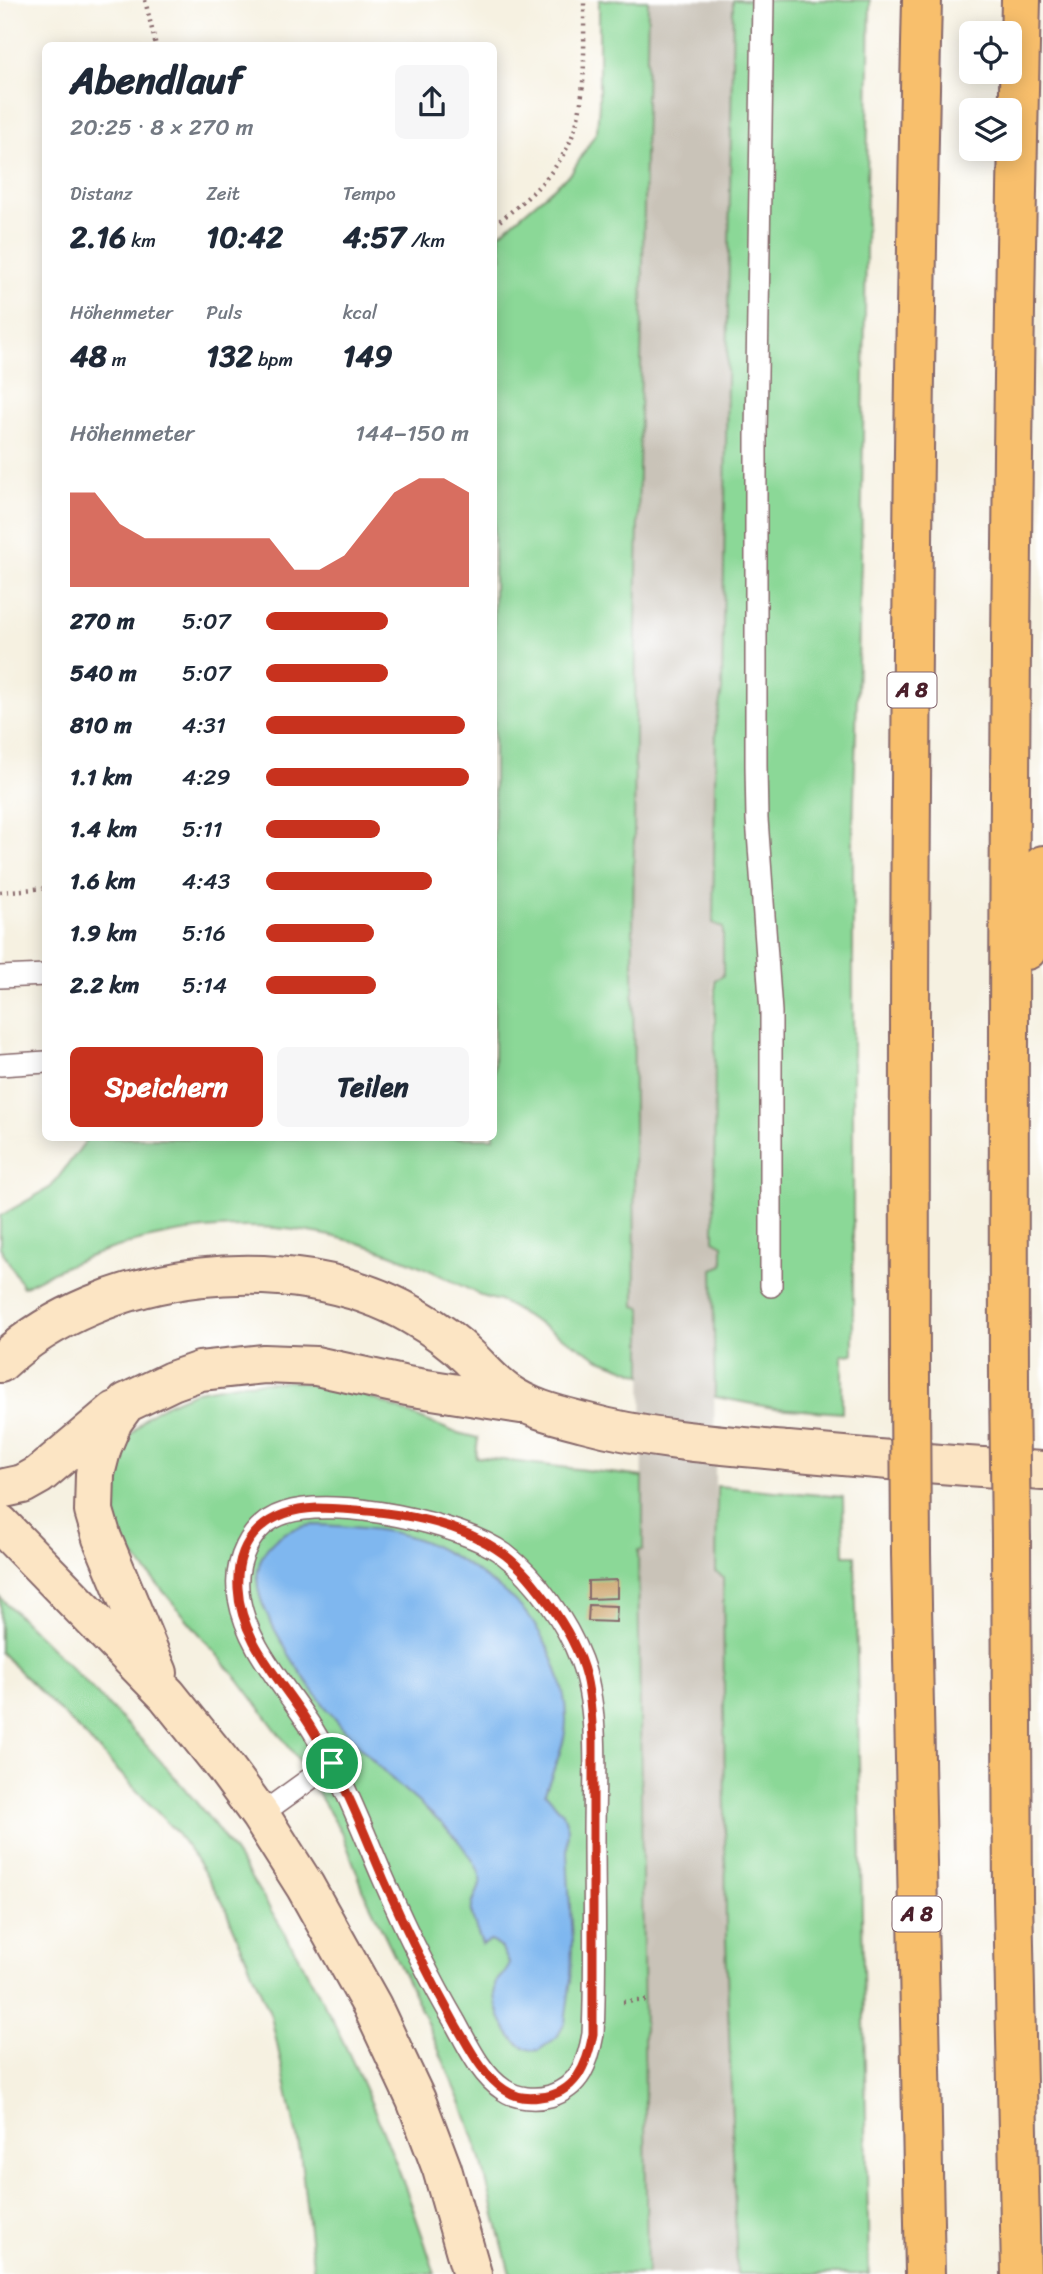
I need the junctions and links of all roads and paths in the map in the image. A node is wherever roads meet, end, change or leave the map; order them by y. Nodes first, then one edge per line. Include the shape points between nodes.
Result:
1 (145, 0) edge
2 (584, 0) edge
3 (763, 0) edge
4 (922, 0) edge
5 (1021, 0) edge
6 (155, 42) edge
7 (497, 222) edge
8 (1043, 866) edge
9 (42, 888) edge
10 (0, 892) edge
11 (42, 975) edge
12 (0, 977) edge
13 (1008, 1052) junction
14 (42, 1062) edge
15 (0, 1065) edge
16 (771, 1286) dead end
17 (0, 1363) edge
18 (126, 1403) junction
19 (527, 1404) junction
20 (1043, 1471) edge
21 (0, 1489) edge
22 (0, 1524) edge
23 (167, 1695) junction
24 (332, 1763) junction
25 (260, 1815) junction
26 (472, 2274) edge
27 (925, 2274) edge
28 (1021, 2274) edge

1 - 6 path
2 - 7 path via 583,99 572,140 550,174
3 - 16 lane via 755,436 756,766 771,1012
4 - 27 highway, A 8, bridge via 914,380 910,1381
5 - 13 highway
8 - 13 highway
9 - 10 path
11 - 12 lane
13 - 28 highway, bridge via 1014,1964
14 - 15 lane
17 - 19 main road via 51,1326 122,1294 213,1276 274,1276 334,1284 411,1314
18 - 19 main road via 200,1371 273,1364 316,1366 407,1386
18 - 21 main road via 31,1481
18 - 23 main road via 102,1447 95,1474 94,1510
19 - 20 main road via 588,1423 675,1439
22 - 23 main road
23 - 25 main road
24 - 24 lane via 409,1933 477,2060 504,2090 518,2097 544,2097 569,2087 584,2067 593,2034 591,1711 586,1677 569,1633 521,1569 493,1547 456,1530 380,1513 296,1510 258,1530 239,1569 243,1616 264,1660
24 - 25 lane
25 - 26 main road via 341,1947 411,2090 442,2169

